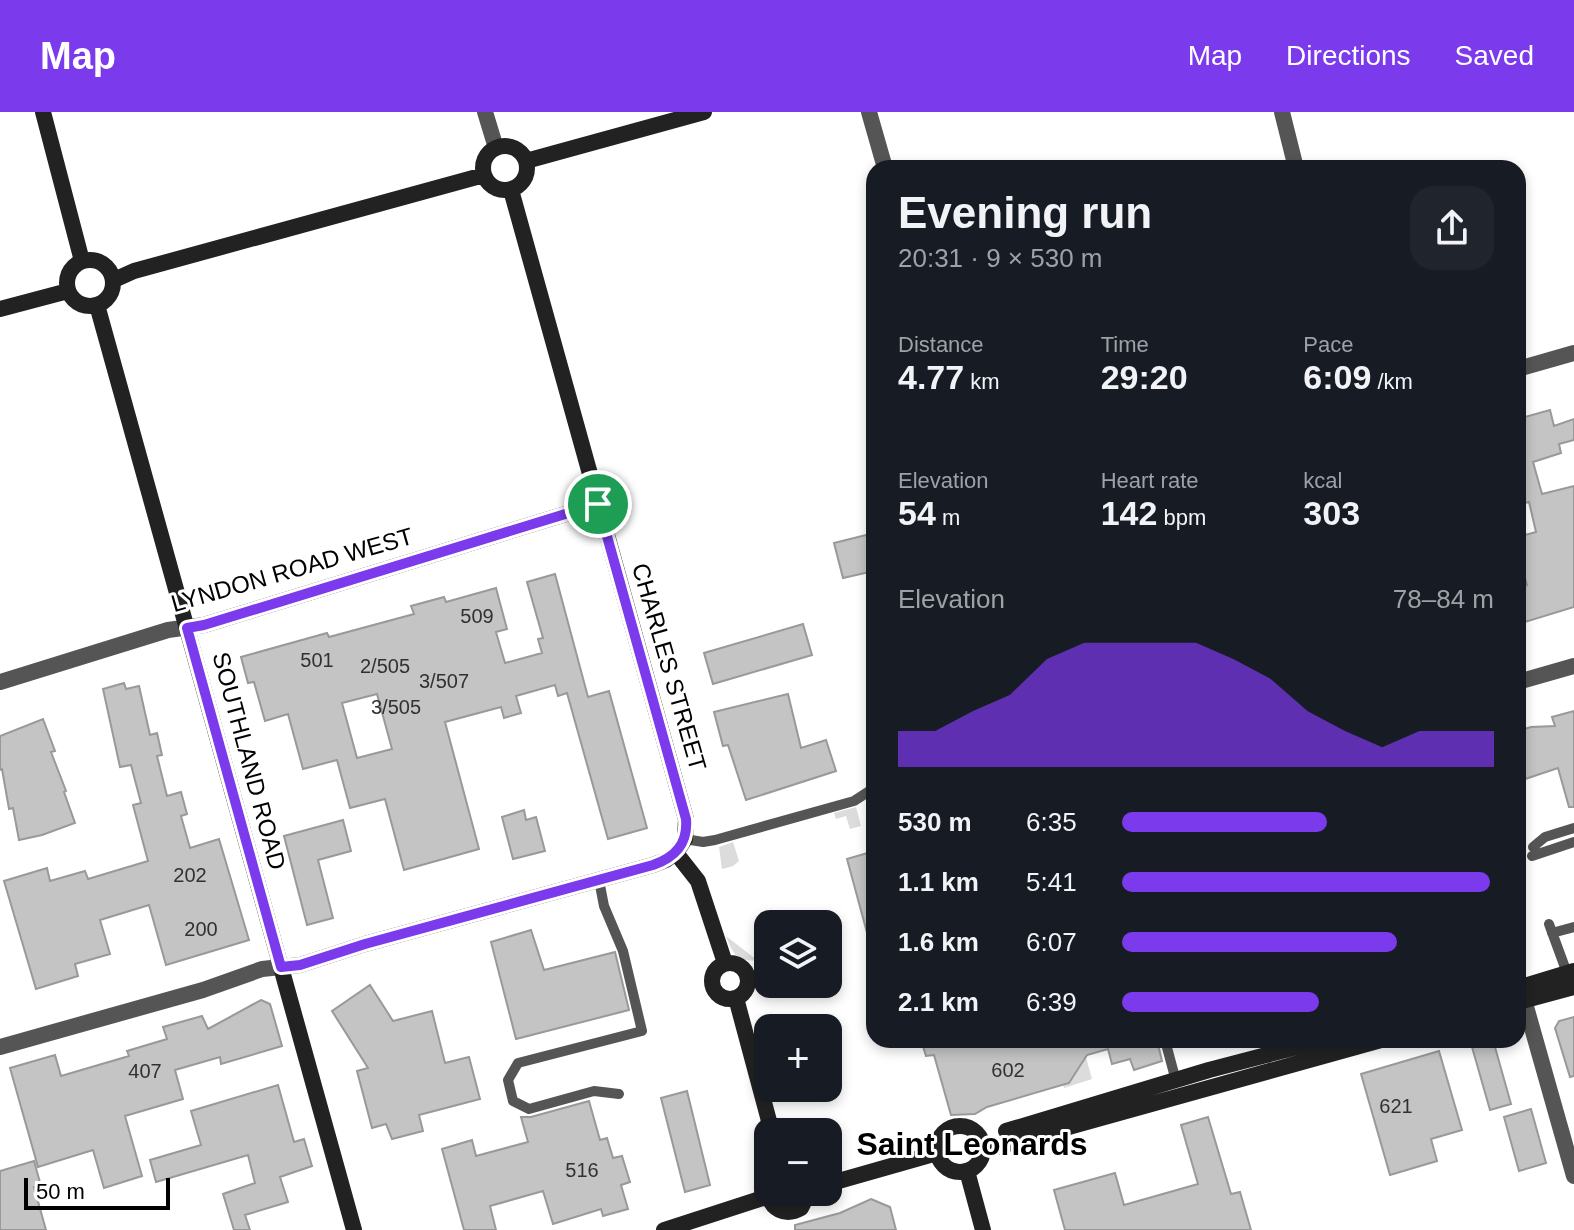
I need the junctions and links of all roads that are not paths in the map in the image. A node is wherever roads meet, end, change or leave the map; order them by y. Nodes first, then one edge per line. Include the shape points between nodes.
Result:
1 (43, 112) edge
2 (485, 112) edge
3 (704, 112) edge
4 (869, 112) edge
5 (1282, 112) edge
6 (496, 148) junction
7 (883, 160) edge
8 (1294, 160) edge
9 (526, 161) junction
10 (484, 175) junction
11 (511, 190) junction
12 (82, 261) junction
13 (114, 280) junction
14 (68, 291) junction
15 (97, 305) junction
16 (0, 309) edge
17 (1574, 353) edge
18 (1526, 367) edge
19 (598, 504) junction
20 (187, 628) junction
21 (1574, 666) edge
22 (1526, 680) edge
23 (0, 682) edge
24 (866, 793) edge
25 (1574, 828) edge
26 (1574, 842) edge
27 (681, 846) junction
28 (599, 880) junction
29 (1574, 927) edge
30 (725, 963) junction
31 (281, 967) junction
32 (1572, 977) edge
33 (1526, 992) edge
34 (736, 998) junction
35 (1526, 1014) edge
36 (0, 1047) edge
37 (1167, 1048) edge
38 (1294, 1048) edge
39 (1332, 1048) edge
40 (1176, 1081) junction
41 (619, 1094) dead end
42 (768, 1118) edge
43 (982, 1145) junction
44 (937, 1153) junction
45 (967, 1171) junction
46 (1574, 1176) edge
47 (842, 1180) edge
48 (754, 1199) edge
49 (774, 1206) edge
50 (803, 1206) edge
51 (354, 1230) edge
52 (664, 1230) edge
53 (983, 1230) edge

1 - 12 street
2 - 6 street
3 - 9 street
4 - 7 street
5 - 8 street
6 - 9 street via 512,147
6 - 10 street via 484,161
9 - 11 street via 523,181
10 - 11 street via 498,189
10 - 13 street
11 - 19 street, CHARLES STREET
12 - 13 street via 106,265
12 - 14 street via 71,269
13 - 15 street via 108,298
14 - 15 street via 77,302
14 - 16 street
15 - 20 street, SOUTHLAND ROAD
17 - 18 street
19 - 20 street, LYNDON ROAD WEST
19 - 27 street, CHARLES STREET via 686,819
20 - 23 street, LYNDON ROAD WEST
20 - 31 street, SOUTHLAND ROAD
21 - 22 street
24 - 27 lane via 854,801
25 - 26 lane via 1545,837 1532,852
27 - 28 street via 666,860
27 - 30 street, CHARLES STREET
28 - 31 street
28 - 41 lane via 642,1031 518,1063 508,1080 513,1101 529,1109 594,1091
29 - 32 lane via 1550,928
30 - 34 street via 739,965 748,976 745,992
30 - 34 street via 713,974 713,985 720,996
31 - 36 street
31 - 51 street, SOUTHLAND ROAD
32 - 33 street
34 - 42 street
35 - 46 street
37 - 40 lane
38 - 40 street
39 - 43 street
40 - 43 street
43 - 44 street via 971,1129 952,1127 941,1136
43 - 45 street via 978,1163
44 - 45 street via 946,1168
44 - 47 street
45 - 53 street
48 - 52 street
49 - 50 street via 789,1213

